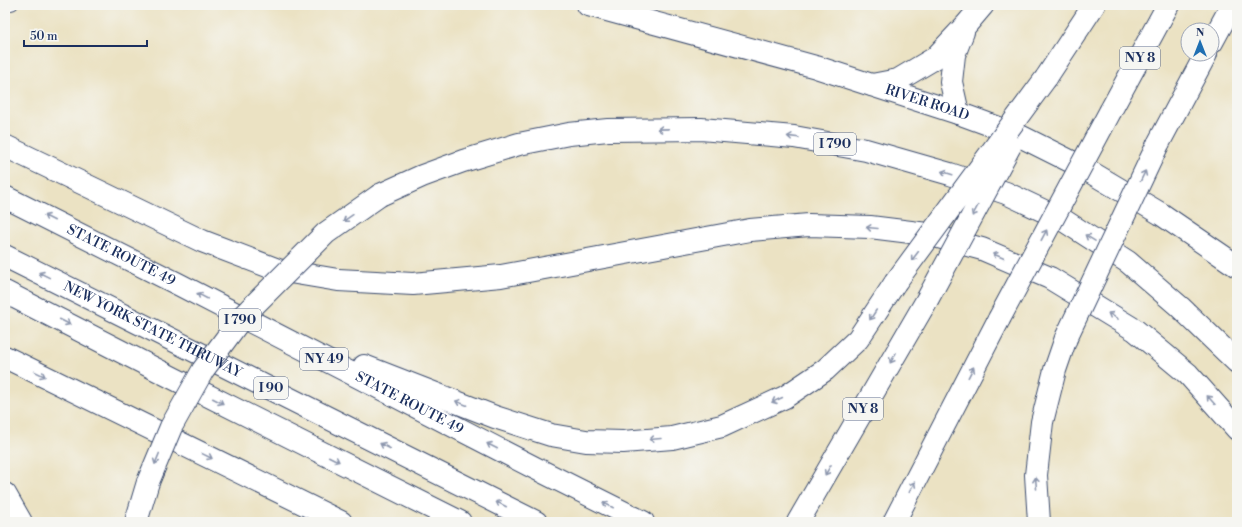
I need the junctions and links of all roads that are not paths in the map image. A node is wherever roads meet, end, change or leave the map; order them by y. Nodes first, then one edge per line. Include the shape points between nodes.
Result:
1 (13, 5) edge
2 (588, 5) edge
3 (983, 5) edge
4 (1094, 5) edge
5 (1168, 5) edge
6 (1232, 5) edge
7 (5, 7) edge
8 (966, 26) junction
9 (1220, 27) edge
10 (1202, 62) edge
11 (1046, 78) junction
12 (872, 85) junction
13 (958, 113) junction
14 (5, 146) edge
15 (5, 197) edge
16 (5, 256) edge
17 (1128, 262) junction
18 (1237, 266) edge
19 (5, 292) edge
20 (278, 336) junction
21 (1237, 340) edge
22 (5, 357) edge
23 (1237, 362) edge
24 (1237, 429) edge
25 (5, 494) edge
26 (799, 520) edge
27 (21, 522) edge
28 (136, 522) edge
29 (341, 522) edge
30 (460, 522) edge
31 (536, 522) edge
32 (642, 522) edge
33 (894, 522) edge
34 (1039, 522) edge

1 - 7 lane
2 - 12 main road, RIVER ROAD via 816,67
3 - 8 main road
4 - 11 main road, NY 8
33 -> 5 main road, NY 8, bridge via 999,319
6 - 9 main road
8 - 12 main road via 935,58 898,80
8 - 13 main road via 954,55 951,82
34 -> 10 main road, bridge via 1036,475 1042,422 1066,338 1158,144
11 -> 20 main road, bridge via 895,283 858,339 825,370 785,397 722,426 672,438 623,442 586,441 551,435 495,417
11 -> 26 main road, NY 8, bridge via 927,300
12 - 13 main road, RIVER ROAD
13 - 18 main road, RIVER ROAD via 1018,135 1082,167 1161,214
24 -> 14 main road via 1188,374 1135,330 1050,278 982,249 927,234 870,227 809,225 750,230 501,276 413,284 338,280 278,270 202,241
20 -> 15 main road, STATE ROUTE 49 / NY 49
31 -> 16 main road, NEW YORK STATE THRUWAY / I 90
17 - 21 main road
17 - 23 main road, I 790
17 -> 28 main road, I 790, bridge via 1063,220 1006,193 866,150 794,137 701,129 608,130 569,134 519,144 422,176 380,195 326,233 243,316 203,370 174,420 148,482
19 -> 30 main road, I 90
32 -> 20 main road, STATE ROUTE 49 / NY 49
22 -> 29 main road
25 - 27 main road

